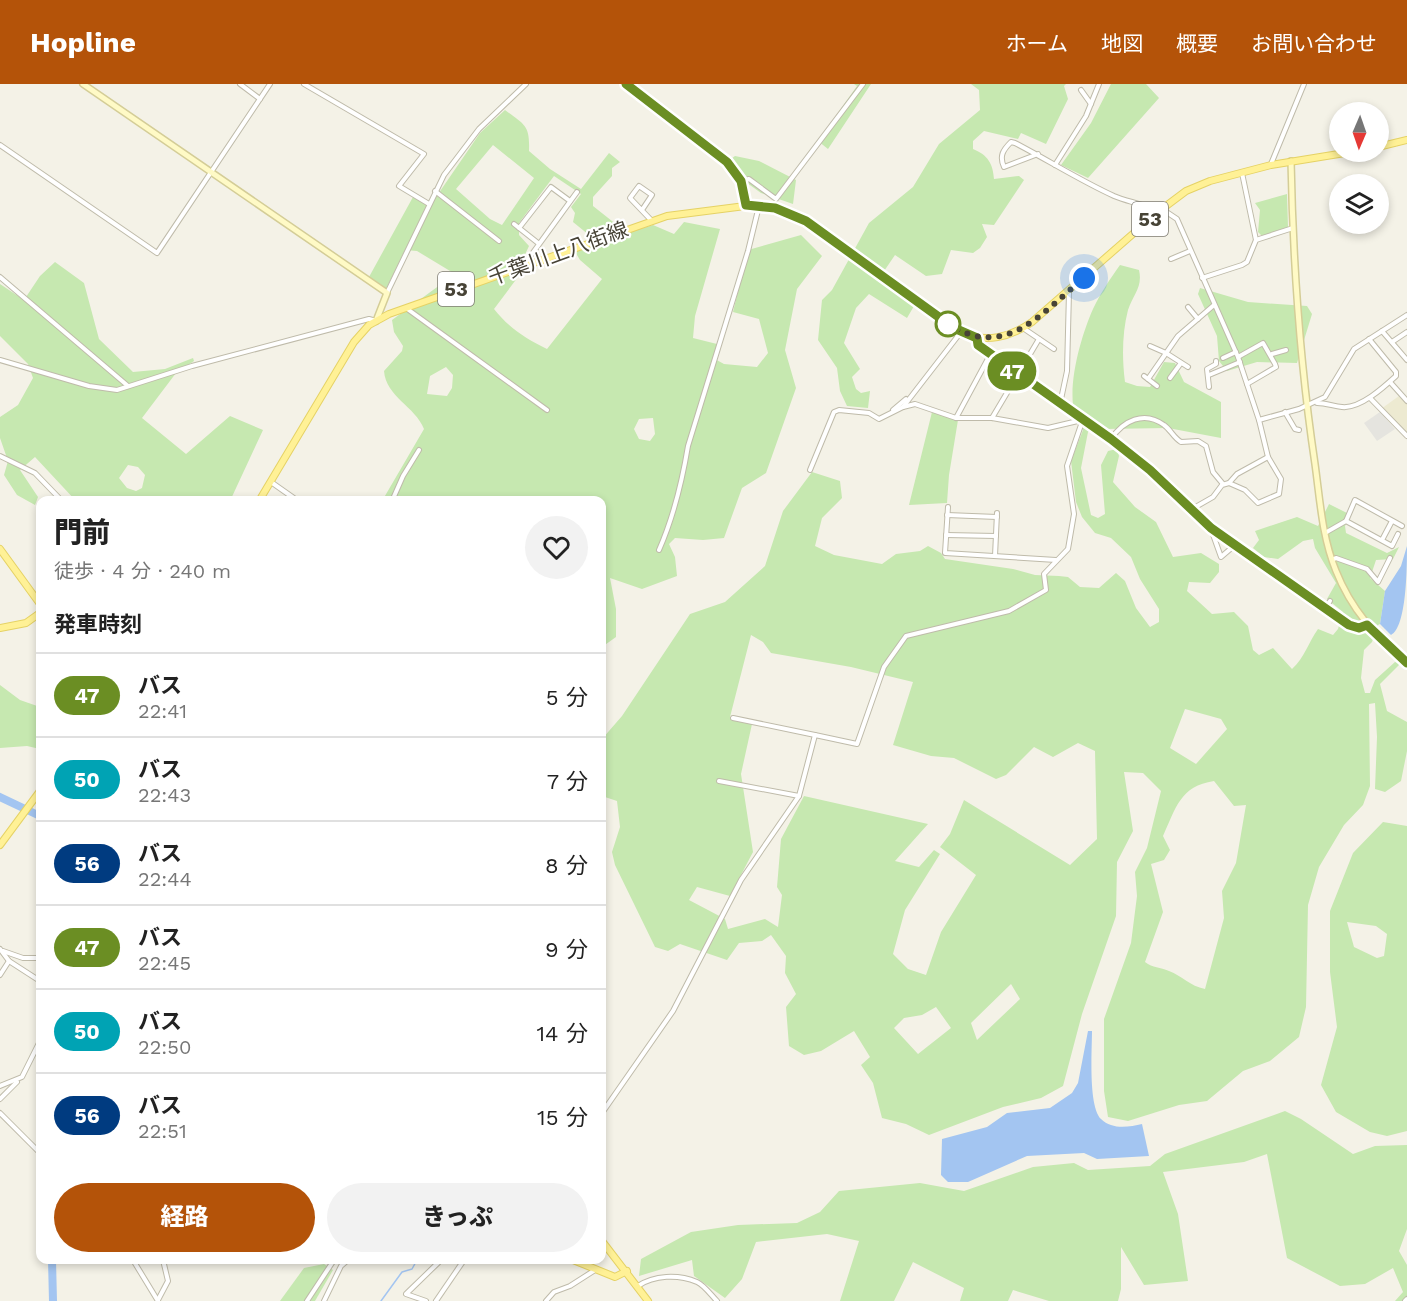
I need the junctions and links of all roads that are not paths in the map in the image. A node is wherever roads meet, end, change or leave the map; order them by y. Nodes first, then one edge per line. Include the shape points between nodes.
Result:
1 (83, 84) edge
2 (240, 84) edge
3 (270, 84) edge
4 (304, 84) edge
5 (526, 84) edge
6 (626, 84) edge
7 (863, 84) edge
8 (1099, 84) edge
9 (1304, 84) edge
10 (1081, 90) dead end
11 (260, 99) junction
12 (1091, 104) junction
13 (1407, 140) edge
14 (1389, 144) edge
15 (0, 145) edge
16 (1038, 154) junction
17 (1329, 155) edge
18 (1291, 161) junction
19 (1055, 165) junction
20 (1271, 165) junction
21 (211, 172) junction
22 (1242, 173) junction
23 (741, 181) junction
24 (435, 190) junction
25 (577, 192) dead end
26 (570, 201) junction
27 (429, 204) junction
28 (746, 205) junction
29 (759, 206) junction
30 (642, 210) junction
31 (1160, 211) junction
32 (651, 220) junction
33 (514, 224) dead end
34 (519, 228) junction
35 (1293, 228) junction
36 (1257, 240) junction
37 (499, 241) dead end
38 (538, 243) junction
39 (1190, 251) junction
40 (1171, 259) dead end
41 (524, 265) junction
42 (0, 277) edge
43 (1202, 278) junction
44 (1069, 291) junction
45 (387, 292) junction
46 (1215, 305) junction
47 (1188, 307) dead end
48 (405, 308) junction
49 (1407, 315) edge
50 (1198, 319) junction
51 (376, 321) junction
52 (1189, 327) junction
53 (1023, 328) junction
54 (1382, 331) junction
55 (961, 332) junction
56 (1193, 332) dead end
57 (1407, 332) edge
58 (977, 338) junction
59 (1039, 339) junction
60 (1370, 339) junction
61 (1392, 342) junction
62 (1150, 346) dead end
63 (1054, 349) dead end
64 (1286, 350) dead end
65 (1166, 353) junction
66 (1237, 354) junction
67 (1272, 354) junction
68 (990, 355) junction
69 (1223, 358) dead end
70 (0, 360) edge
71 (1407, 360) edge
72 (1216, 361) dead end
73 (1181, 363) junction
74 (1240, 363) junction
75 (1188, 367) dead end
76 (1016, 374) junction
77 (1209, 375) junction
78 (1170, 378) dead end
79 (1390, 382) junction
80 (1247, 384) junction
81 (1157, 386) dead end
82 (129, 387) junction
83 (1209, 387) dead end
84 (1407, 390) edge
85 (1401, 395) junction
86 (909, 397) junction
87 (1370, 398) junction
88 (1407, 401) edge
89 (1317, 403) junction
90 (1060, 404) junction
91 (903, 407) junction
92 (1305, 407) junction
93 (547, 410) dead end
94 (1285, 412) junction
95 (890, 413) junction
96 (956, 418) junction
97 (992, 418) junction
98 (1083, 419) junction
99 (1259, 420) junction
100 (1299, 430) dead end
101 (1407, 436) edge
102 (1111, 439) junction
103 (419, 450) dead end
104 (0, 456) edge
105 (1268, 457) junction
106 (810, 470) dead end
107 (271, 481) junction
108 (1229, 483) junction
109 (1223, 484) junction
110 (57, 496) edge
111 (262, 496) edge
112 (291, 496) edge
113 (394, 496) edge
114 (948, 507) dead end
115 (1192, 509) junction
116 (948, 515) junction
117 (1392, 520) junction
118 (1346, 521) junction
119 (1402, 526) dead end
120 (1211, 528) junction
121 (1324, 533) junction
122 (1398, 534) dead end
123 (946, 535) junction
124 (996, 536) junction
125 (1382, 540) junction
126 (1235, 544) junction
127 (0, 549) edge
128 (659, 550) dead end
129 (995, 556) junction
130 (1390, 558) dead end
131 (1057, 560) junction
132 (1332, 560) junction
133 (36, 598) edge
134 (1330, 601) dead end
135 (1326, 607) junction
136 (36, 616) edge
137 (1367, 625) junction
138 (0, 628) edge
139 (1407, 663) edge
140 (733, 718) dead end
141 (815, 735) junction
142 (719, 781) dead end
143 (799, 796) junction
144 (36, 797) edge
145 (0, 845) edge
146 (1, 950) edge
147 (36, 958) edge
148 (9, 961) junction
149 (0, 975) edge
150 (36, 978) edge
151 (36, 1046) edge
152 (17, 1081) junction
153 (0, 1086) edge
154 (0, 1099) edge
155 (606, 1107) edge
156 (0, 1113) edge
157 (36, 1149) edge
158 (606, 1245) edge
159 (136, 1264) edge
160 (164, 1264) edge
161 (331, 1264) edge
162 (343, 1264) edge
163 (437, 1264) edge
164 (461, 1264) edge
165 (582, 1264) edge
166 (596, 1270) junction
167 (627, 1271) junction
168 (638, 1286) junction
169 (158, 1300) edge
170 (307, 1301) edge
171 (324, 1301) edge
172 (426, 1301) edge
173 (435, 1301) edge
174 (546, 1301) edge
175 (648, 1301) edge
176 (717, 1301) edge

1 - 21 street
2 - 11 street
3 - 11 street
4 - 27 street via 424,154 399,186
5 - 24 street via 479,129
6 - 23 street via 727,162
7 - 23 street via 776,199 749,178
8 - 12 street
9 - 20 street
10 - 12 street
11 - 21 street
12 - 19 street
13 - 14 main road
15 - 21 street via 157,253
16 - 16 street via 1004,167 1002,161 1003,151 1011,142
16 - 19 street
17 - 18 main road, 53
18 - 20 main road, 53
18 - 35 street
19 - 31 street via 1113,196
20 - 22 main road, 53
21 - 45 street
22 - 31 main road, 53 via 1195,187
22 - 36 street
23 - 28 street
24 - 27 street
24 - 37 street
25 - 26 street
26 - 34 street via 551,187
26 - 38 street
27 - 45 street
28 - 29 main road, 53
28 - 32 main road, 千葉川上八街線 / 53
29 - 55 main road, 53 via 783,210 806,221
29 - 128 street via 688,446 673,520
30 - 30 street via 630,198 639,186 652,195
30 - 32 street
31 - 39 street via 1177,219
31 - 44 main road, 53
32 - 41 main road, 千葉川上八街線 / 53
33 - 34 street
34 - 38 street
35 - 36 street
35 - 92 street
36 - 43 street via 1247,262
38 - 41 street
39 - 40 street
39 - 43 street
41 - 48 main road, 千葉川上八街線 / 53
42 - 82 street
43 - 46 street
44 - 53 main road, 53
44 - 90 street via 1066,371
45 - 51 street
46 - 50 street
46 - 66 street
47 - 50 street
48 - 51 main road, 千葉川上八街線 / 53
48 - 93 street
49 - 54 street
50 - 52 street
51 - 82 street via 369,319 192,366
51 - 107 main road, 千葉川上八街線 / 53 via 354,342
52 - 56 street
52 - 65 street
53 - 58 main road, 53 via 1003,337
53 - 59 street
54 - 60 street
54 - 61 street
55 - 58 main road, 53
55 - 86 street
57 - 61 street
58 - 68 street via 978,345
59 - 63 street
59 - 76 street
60 - 79 street via 1396,372
60 - 89 street via 1354,349 1328,394
61 - 71 street
62 - 65 street
64 - 67 street
65 - 73 street
65 - 81 street via 1146,378
66 - 67 street via 1263,343
66 - 69 street
66 - 74 street
67 - 80 street via 1276,367
68 - 76 street
68 - 96 street
70 - 82 street via 102,389
72 - 77 street via 1207,369
73 - 75 street
73 - 78 street
74 - 77 street
74 - 80 street
76 - 90 street
76 - 97 street
77 - 83 street
79 - 85 street
79 - 87 street
80 - 99 street
84 - 85 street
85 - 88 street
86 - 91 street
86 - 95 street
87 - 89 street via 1343,408
87 - 101 street
89 - 92 street
90 - 98 street
91 - 95 street
91 - 96 street via 915,404
92 - 94 street
92 - 121 street
94 - 99 street
94 - 100 street
95 - 106 street via 879,419 869,413 837,410
96 - 97 street
97 - 98 street via 1048,428
98 - 102 street
98 - 131 street via 1067,466 1074,514 1072,531 1068,549
99 - 105 street
102 - 109 street via 1130,420 1144,418 1162,423 1181,442 1198,441 1206,446 1213,472
102 - 115 street
103 - 113 street
104 - 110 street via 35,472
105 - 108 street via 1237,474
105 - 108 street via 1281,479 1279,494 1258,503 1245,490
107 - 111 main road, 千葉川上八街線 / 53
107 - 112 street
108 - 109 street
109 - 115 street via 1214,497
114 - 116 street
115 - 120 street
116 - 123 street
116 - 124 street via 997,515
117 - 118 street via 1355,500
117 - 119 street
117 - 125 street
118 - 121 street
118 - 125 street
120 - 126 street
120 - 126 street via 1221,557
121 - 132 street
122 - 125 street via 1392,546
123 - 124 street
123 - 129 street via 945,553
124 - 129 street
126 - 135 street
127 - 133 main road
129 - 131 street
130 - 132 street via 1378,582 1363,567
131 - 141 street via 1044,575 1046,590 1024,604 902,639 884,667 857,744
132 - 137 street
134 - 135 street
135 - 137 street via 1352,627
136 - 138 main road via 26,623
137 - 139 street
140 - 141 street
141 - 143 street
142 - 143 street
143 - 155 street via 741,880 673,1011
144 - 145 main road
146 - 147 street
146 - 148 street
148 - 149 street
148 - 150 street
151 - 152 street via 26,1073
152 - 153 street
152 - 154 street
156 - 157 street
158 - 167 main road
159 - 169 street
160 - 169 street via 168,1281
161 - 170 street
162 - 171 street
163 - 172 street via 406,1294
164 - 173 street
165 - 166 main road
166 - 167 main road via 615,1277
166 - 174 street via 554,1292
167 - 168 main road
168 - 175 main road
168 - 176 street via 649,1278 674,1277 698,1282

